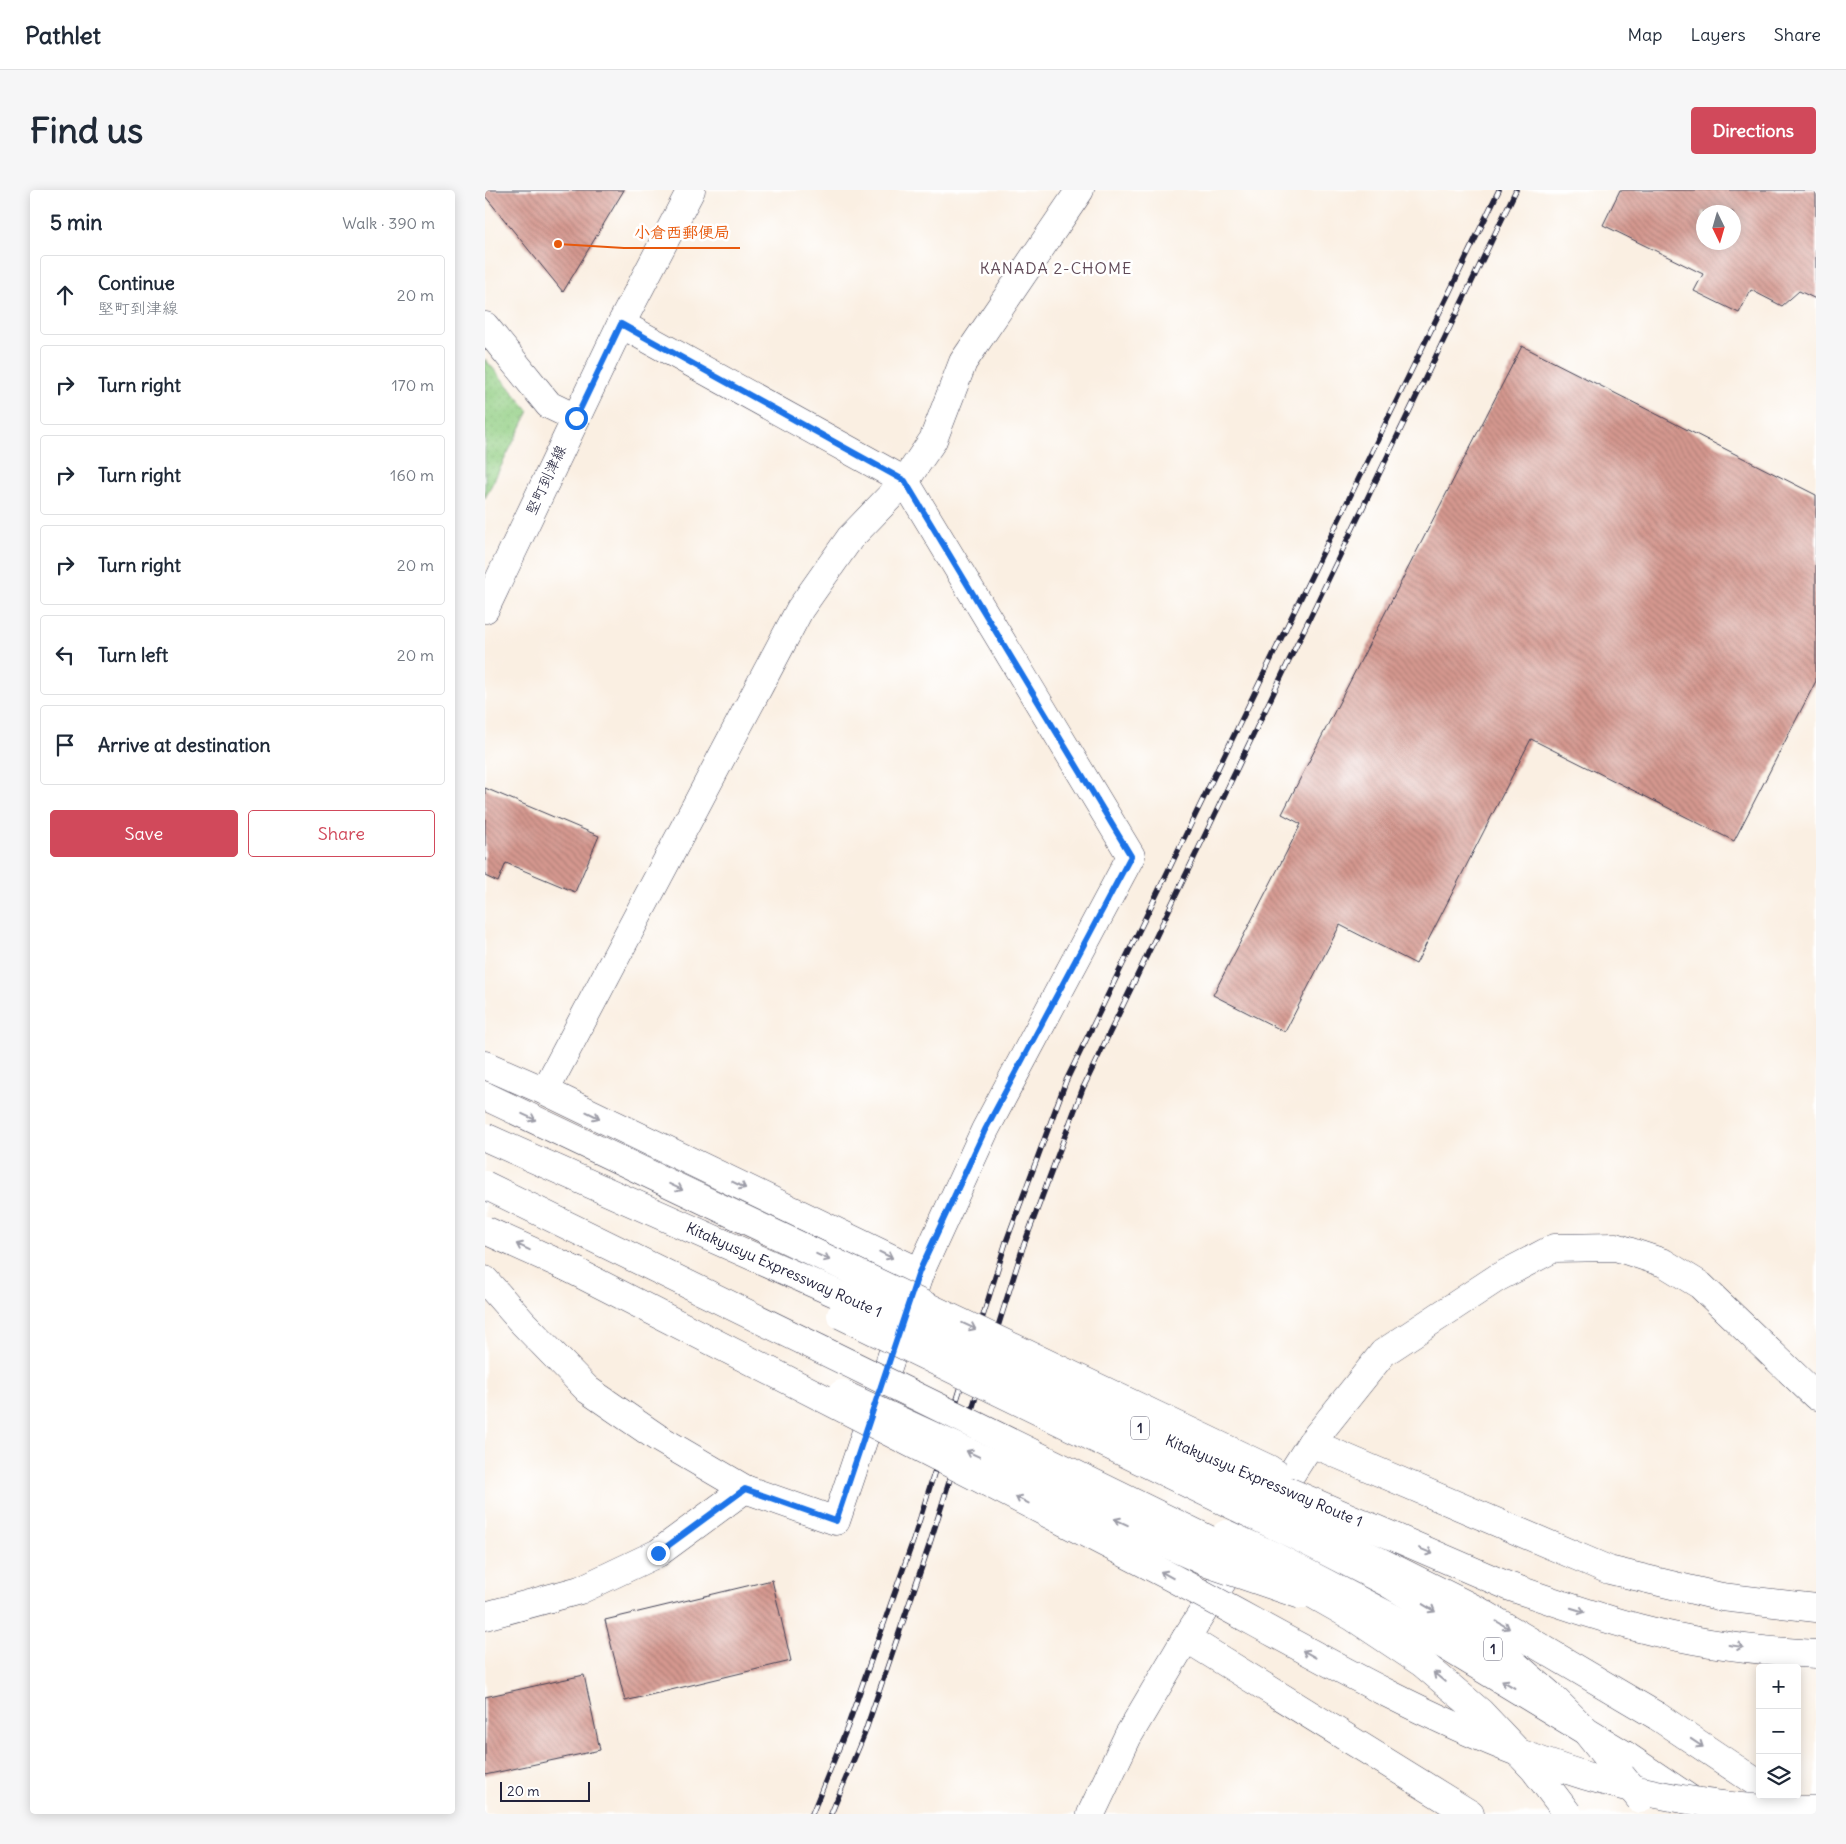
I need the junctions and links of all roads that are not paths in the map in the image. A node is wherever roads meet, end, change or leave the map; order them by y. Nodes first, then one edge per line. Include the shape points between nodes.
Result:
1 (691, 190) edge
2 (1080, 190) edge
3 (621, 324) junction
4 (485, 326) edge
5 (576, 418) junction
6 (905, 481) junction
7 (485, 609) edge
8 (485, 1065) edge
9 (545, 1092) junction
10 (485, 1096) edge
11 (485, 1126) edge
12 (485, 1138) edge
13 (485, 1184) edge
14 (485, 1192) edge
15 (485, 1230) edge
16 (557, 1262) dead end
17 (919, 1272) junction
18 (485, 1280) edge
19 (1816, 1396) edge
20 (1311, 1443) junction
21 (745, 1489) junction
22 (1816, 1608) edge
23 (1479, 1611) junction
24 (485, 1616) edge
25 (1186, 1638) junction
26 (1444, 1645) junction
27 (1816, 1654) edge
28 (1756, 1782) edge
29 (1781, 1799) edge
30 (1816, 1810) edge
31 (1091, 1814) edge
32 (1470, 1814) edge
33 (1568, 1814) edge
34 (1650, 1814) edge
35 (1713, 1814) edge
36 (1802, 1814) edge

1 - 3 main road, 堅町到津線
2 - 6 main road via 963,362 933,440
3 - 5 main road, 堅町到津線
3 - 6 main road
4 - 5 main road via 549,405
5 - 7 main road, 堅町到津線
6 - 9 main road via 850,538 800,609
6 - 17 main road via 1131,856 985,1130
8 - 9 main road
9 -> 17 main road
10 -> 23 main road, bridge via 1269,1469
11 - 23 main road, bridge
12 -> 27 main road, Kitakyusyu Expressway Route 1 / 1, bridge via 1019,1375 1507,1586 1640,1628 1774,1652
12 -> 34 main road, Kitakyusyu Expressway Route 1 / 1, bridge via 1386,1582 1511,1661 1584,1729
33 -> 13 main road, bridge via 1534,1769 1480,1712 1422,1663 1353,1617 1258,1564
14 - 26 main road, bridge via 1272,1555
26 -> 15 main road, bridge via 1210,1564
30 -> 16 main road, bridge via 1723,1808 1652,1799 1531,1763 1472,1738 1348,1676 1152,1567
17 - 21 main road via 836,1521
18 - 21 main road via 588,1390 658,1438
19 - 20 main road via 1700,1285 1664,1263 1616,1247 1554,1248 1497,1278 1383,1353
20 - 22 main road via 1609,1570 1722,1597
20 - 25 main road
21 - 24 main road via 658,1553 580,1590
23 -> 28 main road, bridge via 1657,1716
25 - 31 main road via 1128,1736
25 - 32 main road
35 -> 26 main road, bridge via 1625,1755
29 - 36 main road

